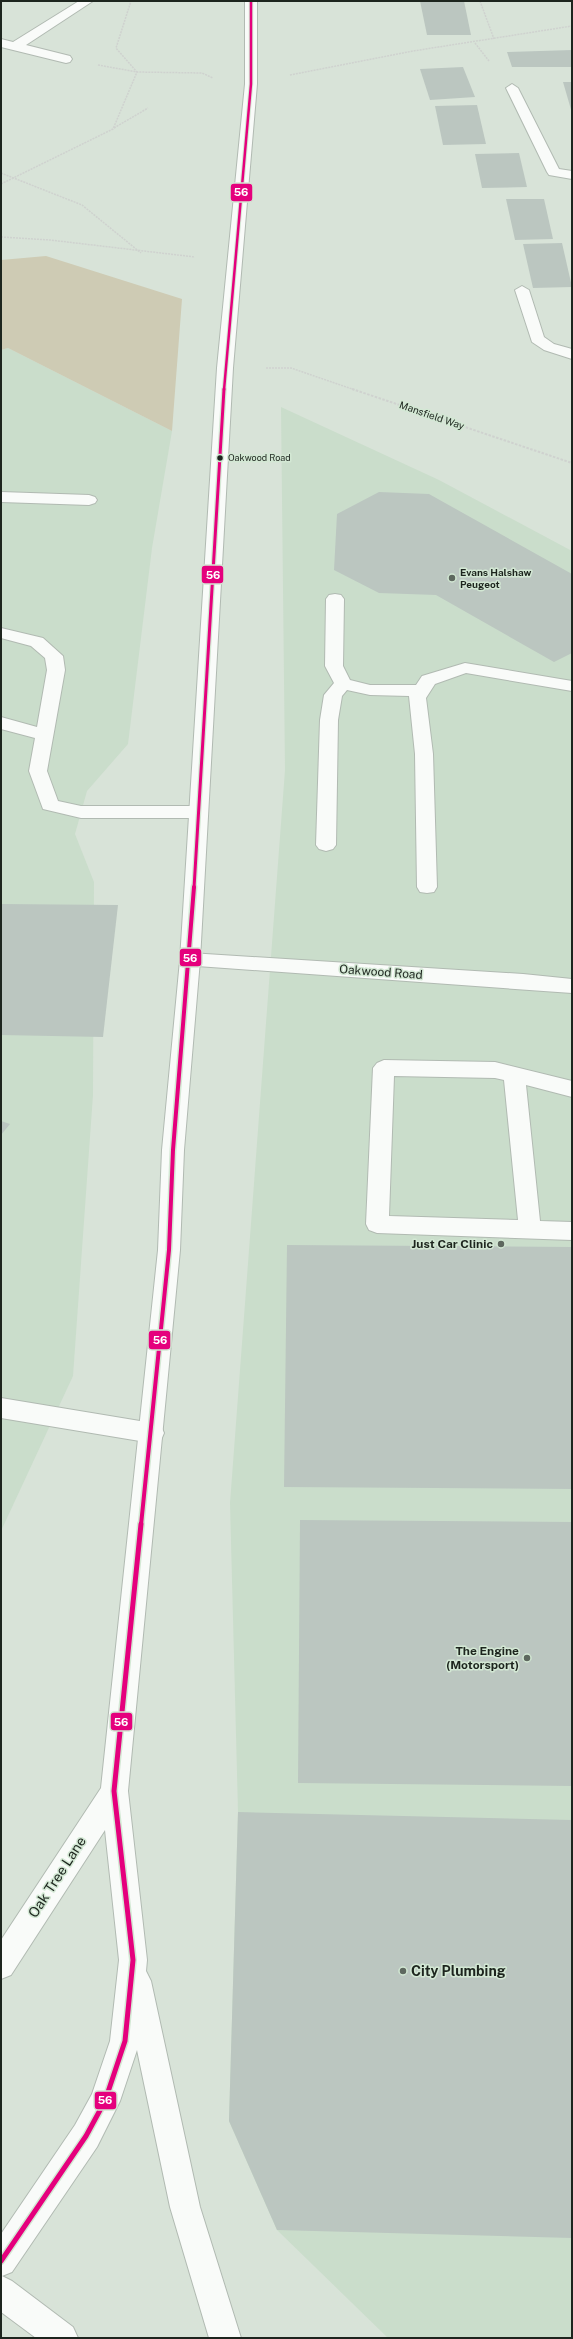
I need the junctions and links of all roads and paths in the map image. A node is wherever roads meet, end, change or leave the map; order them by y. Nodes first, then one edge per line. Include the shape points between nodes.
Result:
1 (87, 1) edge
2 (131, 1) edge
3 (250, 1) edge
4 (480, 1) edge
5 (572, 26) edge
6 (494, 39) junction
7 (1, 43) edge
8 (16, 46) junction
9 (66, 60) joint
10 (137, 72) junction
11 (251, 84) junction
12 (512, 88) dead end
13 (148, 108) dead end
14 (113, 129) junction
15 (1, 173) edge
16 (572, 175) edge
17 (11, 177) junction
18 (1, 184) edge
19 (1, 237) edge
20 (141, 253) junction
21 (235, 259) junction
22 (522, 290) dead end
23 (572, 354) edge
24 (292, 368) dead end
25 (572, 463) edge
26 (1, 497) edge
27 (88, 500) dead end
28 (336, 599) dead end
29 (1, 633) edge
30 (343, 684) junction
31 (572, 686) edge
32 (422, 691) junction
33 (1, 723) edge
34 (43, 734) junction
35 (199, 812) junction
36 (326, 844) dead end
37 (427, 887) dead end
38 (190, 960) junction
39 (572, 986) edge
40 (514, 1074) junction
41 (572, 1089) edge
42 (530, 1229) junction
43 (572, 1231) edge
44 (1, 1408) edge
45 (152, 1433) junction
46 (114, 1791) junction
47 (133, 1960) junction
48 (1, 1964) edge
49 (1, 2262) edge
50 (1, 2292) edge
51 (62, 2338) edge
52 (224, 2338) edge

1 - 8 main road
2 - 10 path via 116,48
3 - 11 main road, Oak Tree Lane
4 - 6 path
5 - 6 path
6 - 11 path via 405,53
7 - 8 main road
8 - 9 main road
9 - 10 path
10 - 11 path via 202,73 227,84
10 - 14 path
11 - 21 main road, Oak Tree Lane
12 - 16 main road via 554,172
13 - 14 path
14 - 17 path
15 - 17 path
17 - 18 path
17 - 20 path via 82,205
19 - 20 path via 43,238
20 - 21 path
21 - 35 main road, Oak Tree Lane via 225,368
22 - 23 main road via 537,339 548,347
24 - 25 path, Mansfield Way
26 - 27 main road
28 - 30 main road via 334,666
29 - 34 main road via 37,642 54,656 56,670
30 - 32 main road via 370,690
30 - 36 main road via 333,695 329,720
31 - 32 main road via 465,668 428,680
32 - 37 main road via 417,698 424,754
33 - 34 main road
34 - 35 main road via 38,771 50,805 81,812
35 - 38 main road, Oak Tree Lane
38 - 39 main road, Oakwood Road
38 - 45 main road, Oak Tree Lane via 173,1150 169,1250
40 - 41 main road
40 - 42 main road
40 - 42 main road via 496,1070 384,1068 377,1224
42 - 43 main road
44 - 45 main road
45 - 46 main road, Oak Tree Lane
46 - 47 main road, Oak Tree Lane
46 - 48 main road, Oak Tree Lane
47 - 49 main road, Oak Tree Lane via 125,2041 105,2101 86,2136
47 - 52 main road via 185,2207
50 - 51 main road

